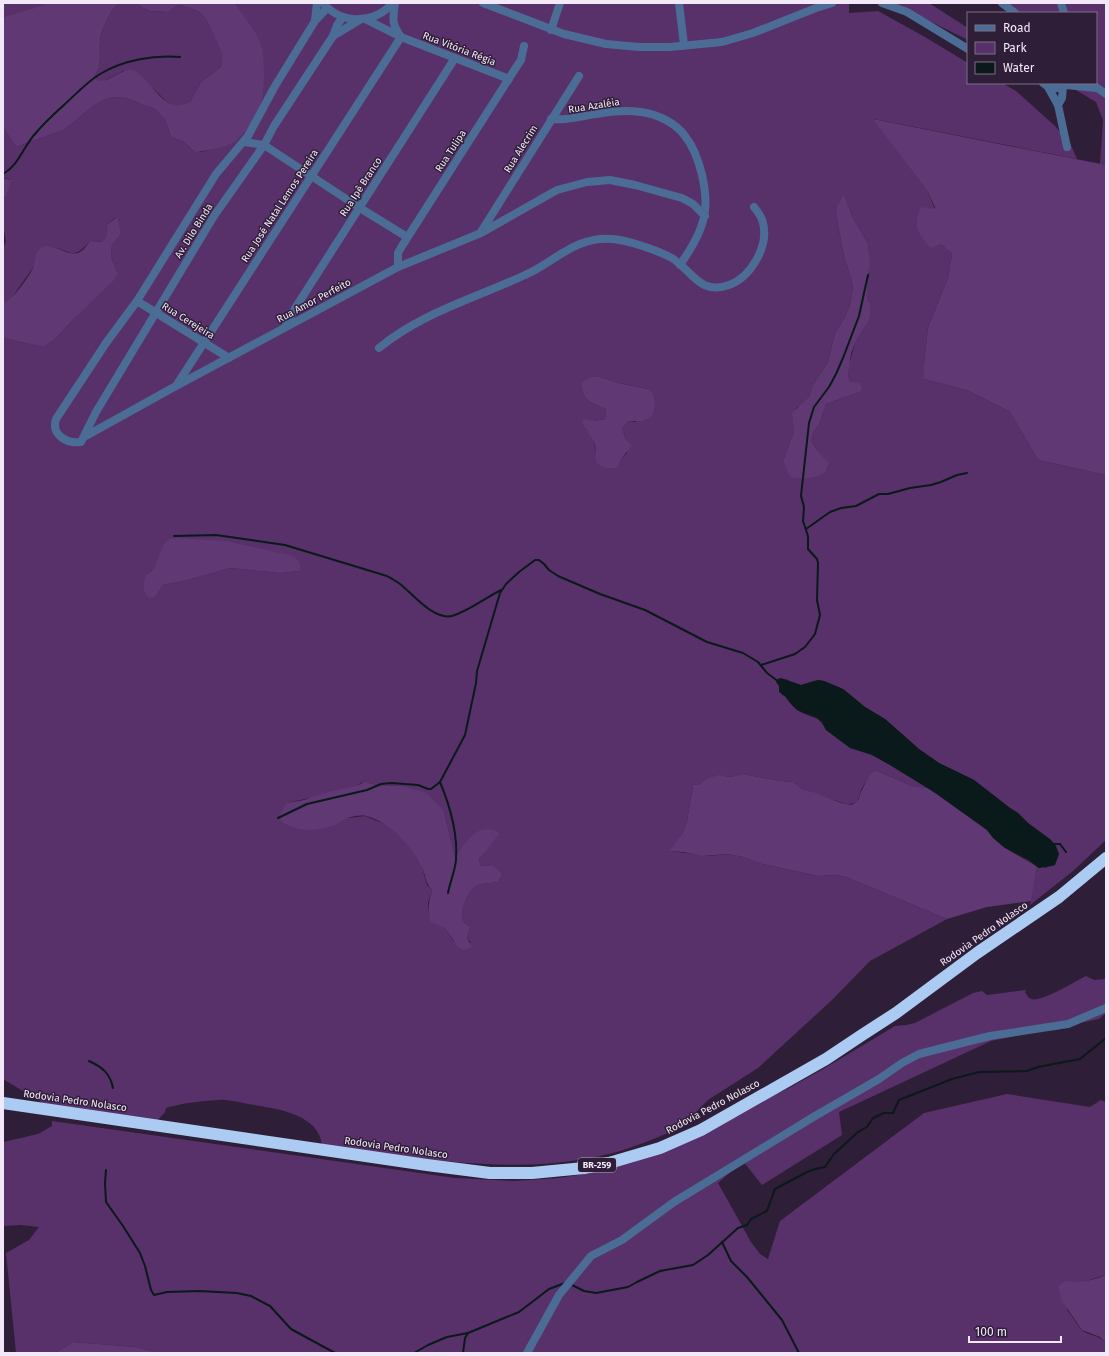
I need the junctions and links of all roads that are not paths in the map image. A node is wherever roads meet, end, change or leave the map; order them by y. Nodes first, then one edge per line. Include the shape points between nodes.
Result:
1 (317, 3) edge
2 (394, 3) edge
3 (482, 3) edge
4 (560, 3) edge
5 (679, 3) edge
6 (832, 3) edge
7 (882, 3) edge
8 (1002, 3) edge
9 (325, 6) edge
10 (1014, 12) edge
11 (343, 17) junction
12 (363, 19) junction
13 (314, 20) junction
14 (551, 30) junction
15 (333, 36) junction
16 (401, 37) junction
17 (684, 45) junction
18 (524, 46) dead end
19 (967, 48) edge
20 (455, 58) junction
21 (579, 76) dead end
22 (509, 79) junction
23 (1046, 85) edge
24 (1066, 85) edge
25 (1094, 85) edge
26 (1106, 94) edge
27 (1058, 105) junction
28 (551, 119) junction
29 (244, 142) junction
30 (264, 145) junction
31 (1066, 147) dead end
32 (312, 176) junction
33 (754, 207) dead end
34 (360, 208) junction
35 (705, 216) junction
36 (481, 233) junction
37 (407, 237) junction
38 (680, 265) junction
39 (398, 267) junction
40 (137, 301) junction
41 (156, 313) junction
42 (284, 328) junction
43 (204, 342) junction
44 (379, 348) dead end
45 (229, 358) junction
46 (176, 386) junction
47 (83, 440) junction
48 (1106, 858) edge
49 (1106, 1008) edge
50 (3, 1103) edge
51 (527, 1353) edge

1 - 13 street
2 - 12 street via 384,12
2 - 16 street via 394,28
3 - 14 street
4 - 14 street
5 - 17 street
6 - 17 street via 747,35 722,42
7 - 19 street via 907,12
8 - 10 street
9 - 11 street
9 - 13 street
11 - 12 street
11 - 15 street, Av. Dilo Binda
12 - 15 street
12 - 16 street, Rua Vitória Régia
13 - 29 street, Av. Dilo Binda
14 - 17 street via 606,44 639,47
15 - 30 street, Av. Dilo Binda
16 - 20 street, Rua Vitória Régia
16 - 32 street, Rua José Natal Lemos Pereira
18 - 22 street, Rua Tulipa via 521,60
20 - 22 street, Rua Vitória Régia
20 - 34 street, Rua Ipê Branco
21 - 28 street, Rua Alecrim
22 - 37 street, Rua Tulipa
23 - 24 street via 1055,89
23 - 27 street
24 - 25 street
24 - 27 street
25 - 26 street
27 - 31 street
28 - 35 street, Rua Azaléia via 566,120 624,111 643,112 669,122 686,136 696,156 704,182
28 - 36 street, Rua Alecrim
29 - 30 street
29 - 40 street, Av. Dilo Binda via 216,174
30 - 32 street
30 - 41 street, Av. Dilo Binda via 214,216
32 - 34 street
32 - 43 street, Rua José Natal Lemos Pereira
33 - 38 street via 764,228 761,248 749,270 736,281 728,285 710,287 693,278
34 - 37 street
34 - 42 street, Rua Ipê Branco
35 - 36 street, Rua Amor Perfeito via 693,204 682,198 610,180 587,182 557,190
35 - 38 street, Rua Azaléia via 698,236
36 - 39 street, Rua Amor Perfeito
37 - 39 street, Rua Tulipa via 398,253
38 - 44 street via 671,258 624,241 600,239 580,244 527,275 443,310 394,336
39 - 42 street, Rua Amor Perfeito
40 - 41 street, Rua Cerejeira
40 - 47 street, Av. Dilo Binda via 56,419 55,428 61,437 71,442
41 - 43 street, Rua Cerejeira
41 - 47 street, Av. Dilo Binda via 96,412
42 - 45 street, Rua Amor Perfeito
43 - 45 street, Rua Cerejeira
43 - 46 street, Rua José Natal Lemos Pereira
45 - 46 street, Rua Amor Perfeito
46 - 47 street, Rua Amor Perfeito
48 - 50 highway, Rodovia Pedro Nolasco / BR-259 via 1058,896 896,1013 826,1059 701,1130 660,1148 609,1162 562,1171 490,1173
49 - 51 street via 1068,1024 990,1036 911,1058 674,1202 622,1240 591,1256 559,1295

